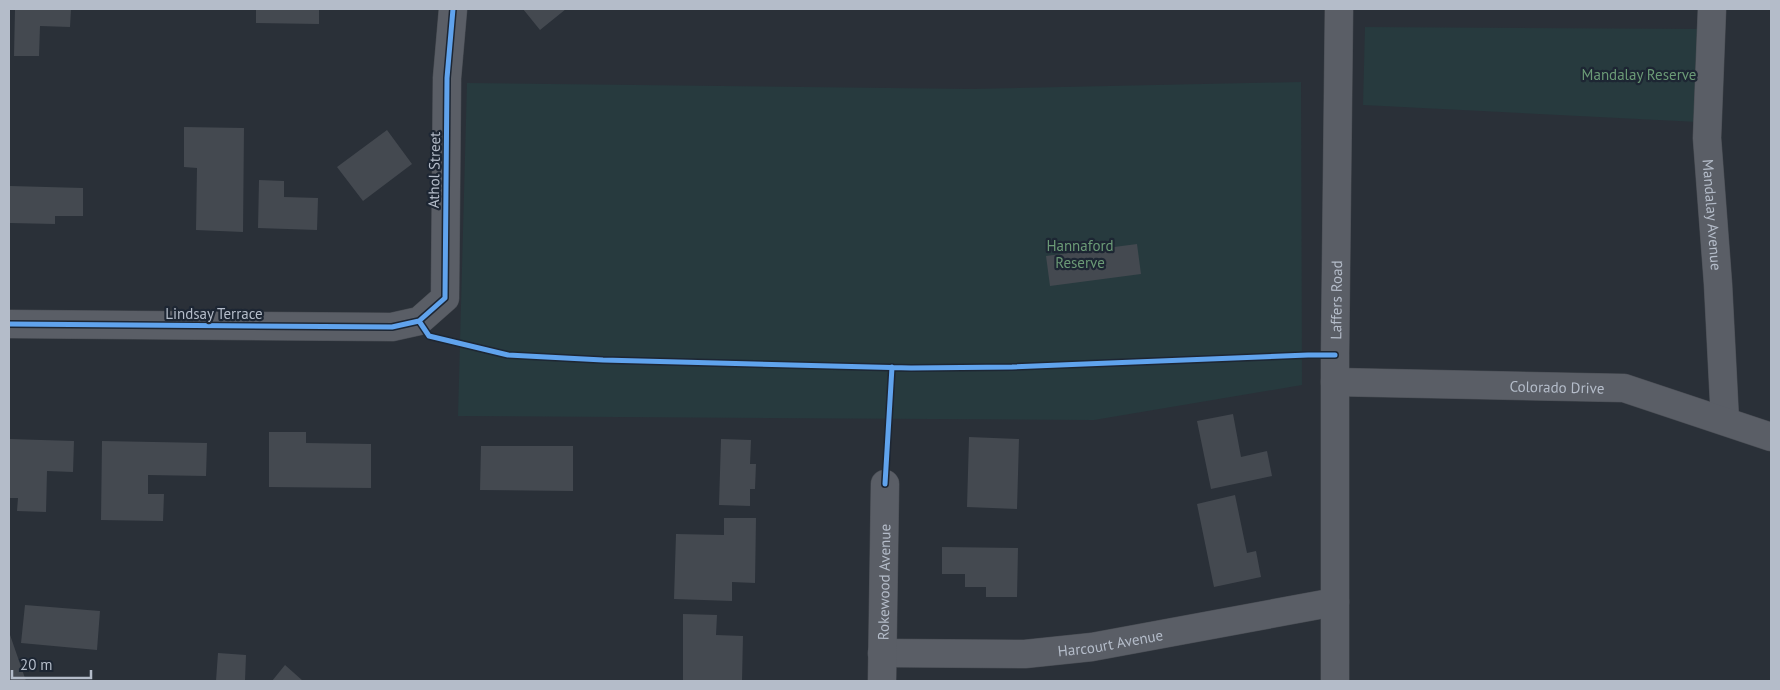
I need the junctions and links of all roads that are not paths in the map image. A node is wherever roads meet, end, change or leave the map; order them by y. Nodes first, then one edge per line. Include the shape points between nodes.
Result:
1 (452, 9) edge
2 (1340, 9) edge
3 (1712, 9) edge
4 (419, 321) joint
5 (9, 324) edge
6 (1335, 382) junction
7 (1725, 421) junction
8 (1771, 437) edge
9 (886, 484) dead end
10 (1335, 602) junction
11 (882, 653) junction
12 (882, 681) edge
13 (1335, 681) edge

1 - 4 street, Athol Street via 447,78 445,298
2 - 6 street, Laffers Road
3 - 7 street, Mandalay Avenue via 1707,138
4 - 5 street, Lindsay Terrace via 392,327
6 - 7 street, Colorado Drive via 1624,388
6 - 10 street, Laffers Road
7 - 8 street, Colorado Drive
9 - 11 street, Rokewood Avenue
10 - 11 street, Harcourt Avenue via 1092,647 1025,654
10 - 13 street, Laffers Road
11 - 12 street, Rokewood Avenue

